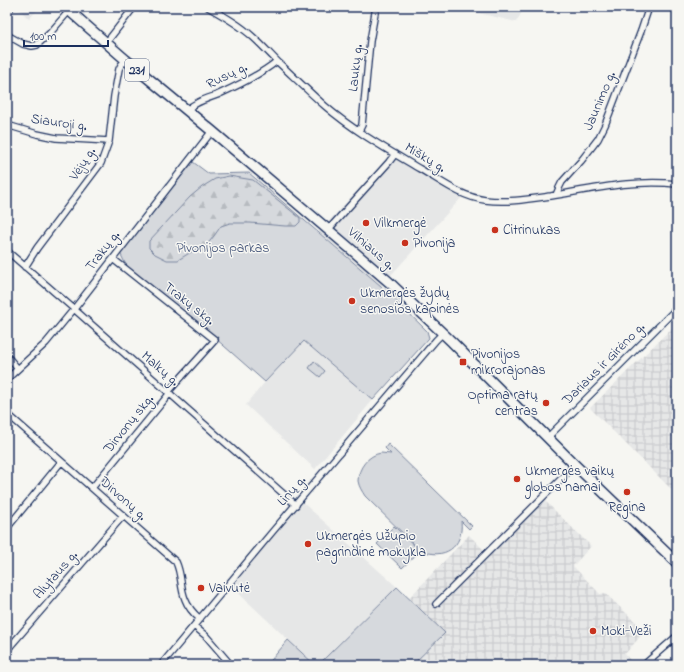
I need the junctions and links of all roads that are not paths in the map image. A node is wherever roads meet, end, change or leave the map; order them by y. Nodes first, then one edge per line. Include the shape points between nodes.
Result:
1 (11, 7) edge
2 (134, 7) edge
3 (208, 7) edge
4 (376, 7) edge
5 (649, 7) edge
6 (67, 9) edge
7 (7, 12) edge
8 (7, 35) edge
9 (106, 43) junction
10 (126, 60) junction
11 (277, 61) junction
12 (186, 110) junction
13 (7, 125) edge
14 (212, 131) junction
15 (359, 131) junction
16 (109, 141) junction
17 (395, 154) junction
18 (677, 184) edge
19 (556, 195) junction
20 (328, 230) junction
21 (7, 251) edge
22 (112, 259) junction
23 (25, 267) junction
24 (677, 308) edge
25 (74, 309) junction
26 (443, 333) junction
27 (7, 356) edge
28 (18, 369) junction
29 (7, 379) edge
30 (169, 393) junction
31 (7, 412) edge
32 (548, 437) junction
33 (61, 462) junction
34 (575, 465) junction
35 (92, 488) junction
36 (296, 505) junction
37 (123, 516) junction
38 (7, 528) edge
39 (677, 563) edge
40 (436, 604) dead end
41 (200, 619) junction
42 (194, 626) junction
43 (677, 636) edge
44 (7, 650) edge
45 (161, 665) edge
46 (231, 665) edge
47 (646, 665) edge

1 - 7 street
2 - 9 street
3 - 11 street, Miškų g. via 253,37
4 - 15 street, Laukų g. via 362,126
5 - 19 street, Jaunimo g. via 605,125 598,139 562,182
6 - 8 street via 50,33 37,45 23,44
6 - 9 main road, Vilniaus g. / 231
9 - 10 main road, Vilniaus g. / 231
10 - 12 main road, Vilniaus g. / 231
10 - 16 street, Vėjų g. via 119,69 116,83
11 - 12 street, Rusų g. via 258,74
11 - 15 street, Miškų g. via 325,106
12 - 14 main road, Vilniaus g. / 231
13 - 16 street, Siauroji g. via 56,138
14 - 20 main road, Vilniaus g. / 231
14 - 22 street, Trakų g.
15 - 17 street, Miškų g.
16 - 23 street, Vėjų g. via 101,163
17 - 19 street, Miškų g. via 461,193 478,198 513,201
17 - 20 street
18 - 19 street, Miškų g. via 619,184
20 - 26 main road, Vilniaus g. / 231
21 - 23 street, Malkų g.
22 - 25 street, Trakų g.
22 - 30 street, Trakų skg. via 215,340
23 - 25 street, Malkų g.
24 - 32 street, Dariaus ir Girėno g.
25 - 28 street, Trakų g. via 46,343
25 - 30 street, Malkų g.
26 - 32 main road, Vilniaus g. / 231
26 - 36 street, Linų g.
27 - 28 street
28 - 29 street, Trakų g.
30 - 35 street, Dirvonų skg.
30 - 36 street, Malkų g.
31 - 33 street, Dirvonų g.
32 - 34 main road, Vilniaus g. / 231
33 - 35 street, Dirvonų g.
33 - 38 street
34 - 39 main road, Vilniaus g. / 231
34 - 40 street
35 - 37 street, Dirvonų g.
36 - 41 street, Linų g.
37 - 41 street, Dirvonų g. via 176,562 184,598
37 - 44 street, Alytaus g.
41 - 42 street, Linų g.
42 - 45 street, Linų g.
42 - 46 street
43 - 47 street

